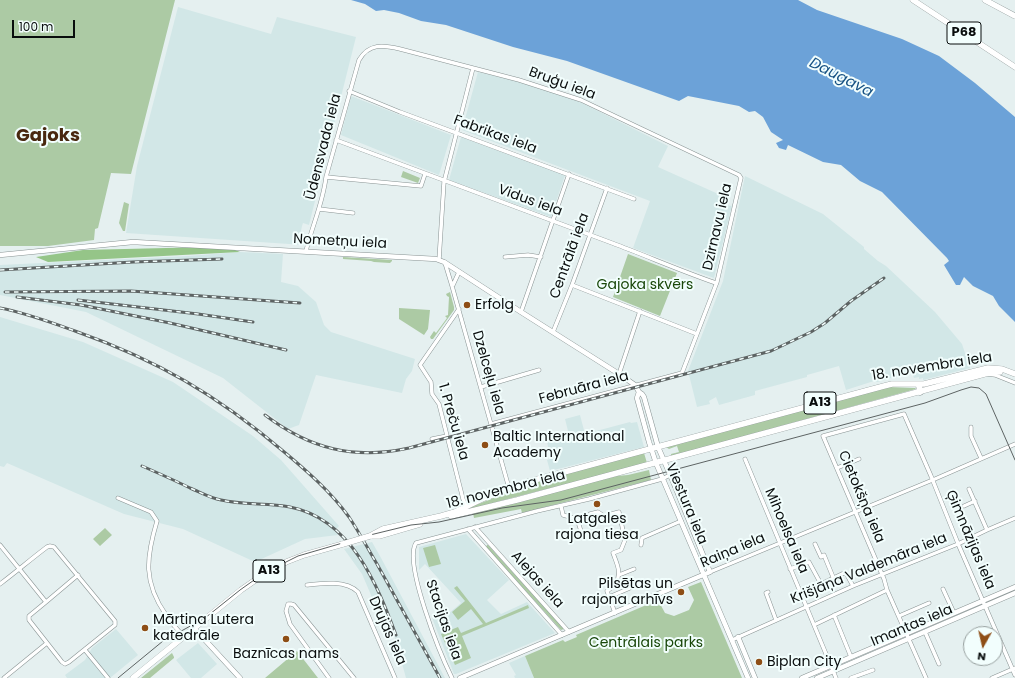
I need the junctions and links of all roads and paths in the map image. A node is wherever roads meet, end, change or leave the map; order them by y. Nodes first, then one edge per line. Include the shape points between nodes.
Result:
1 (913, 0) edge
2 (985, 0) edge
3 (1015, 16) edge
4 (367, 50) joint
5 (1015, 67) edge
6 (473, 68) junction
7 (349, 91) junction
8 (457, 133) junction
9 (336, 140) junction
10 (425, 174) junction
11 (569, 174) junction
12 (740, 176) joint
13 (326, 177) junction
14 (444, 182) junction
15 (607, 188) junction
16 (634, 199) dead end
17 (319, 209) junction
18 (353, 213) dead end
19 (553, 221) junction
20 (589, 235) junction
21 (306, 251) junction
22 (0, 255) edge
23 (505, 257) dead end
24 (540, 257) junction
25 (442, 261) junction
26 (459, 272) junction
27 (716, 283) junction
28 (572, 285) junction
29 (452, 286) junction
30 (459, 309) junction
31 (640, 311) junction
32 (521, 312) junction
33 (553, 332) junction
34 (697, 334) junction
35 (539, 370) dead end
36 (1006, 371) junction
37 (682, 373) joint
38 (619, 374) junction
39 (985, 374) junction
40 (1015, 374) edge
41 (1015, 383) edge
42 (635, 385) junction
43 (919, 385) junction
44 (481, 387) junction
45 (639, 392) junction
46 (920, 392) junction
47 (904, 414) joint
48 (491, 424) junction
49 (972, 428) dead end
50 (447, 436) junction
51 (432, 439) dead end
52 (1015, 445) edge
53 (658, 447) junction
54 (651, 449) junction
55 (981, 458) junction
56 (745, 459) dead end
57 (859, 459) dead end
58 (663, 461) junction
59 (656, 463) junction
60 (837, 468) junction
61 (670, 475) junction
62 (662, 479) junction
63 (933, 480) junction
64 (509, 488) junction
65 (969, 488) dead end
66 (118, 498) dead end
67 (975, 501) junction
68 (466, 506) junction
69 (561, 506) junction
70 (964, 506) dead end
71 (855, 512) junction
72 (590, 514) dead end
73 (1015, 518) edge
74 (681, 521) junction
75 (475, 527) junction
76 (468, 529) junction
77 (987, 530) junction
78 (370, 536) junction
79 (583, 537) dead end
80 (488, 542) junction
81 (780, 543) junction
82 (815, 544) dead end
83 (958, 544) junction
84 (0, 545) edge
85 (415, 545) joint
86 (641, 545) dead end
87 (483, 546) junction
88 (19, 569) junction
89 (634, 569) dead end
90 (790, 569) junction
91 (710, 572) junction
92 (619, 575) junction
93 (704, 575) junction
94 (882, 575) junction
95 (78, 576) junction
96 (833, 577) junction
97 (644, 582) dead end
98 (0, 584) edge
99 (307, 585) dead end
100 (853, 586) junction
101 (1015, 587) edge
102 (943, 589) dead end
103 (887, 590) junction
104 (768, 592) dead end
105 (1015, 593) edge
106 (609, 597) junction
107 (983, 601) junction
108 (46, 602) junction
109 (929, 603) dead end
110 (985, 606) junction
111 (806, 607) junction
112 (615, 612) junction
113 (954, 613) junction
114 (834, 616) junction
115 (899, 616) junction
116 (776, 620) junction
117 (814, 625) junction
118 (194, 628) junction
119 (569, 632) junction
120 (925, 632) junction
121 (907, 633) junction
122 (562, 635) junction
123 (184, 637) junction
124 (738, 637) junction
125 (909, 639) junction
126 (732, 640) junction
127 (47, 643) junction
128 (85, 650) junction
129 (851, 657) junction
130 (939, 664) dead end
131 (831, 666) junction
132 (1013, 669) edge
133 (873, 670) dead end
134 (833, 671) junction
135 (1015, 676) edge
136 (4, 678) edge
137 (108, 678) edge
138 (133, 678) edge
139 (240, 678) edge
140 (329, 678) edge
141 (354, 678) edge
142 (396, 678) edge
143 (452, 678) edge
144 (460, 678) edge
145 (748, 678) edge
146 (756, 678) edge
147 (802, 678) edge
148 (817, 678) edge
149 (836, 678) edge
150 (851, 678) edge
151 (926, 678) edge
152 (992, 678) edge

1 - 5 main road, P68
2 - 3 main road
4 - 6 street, Bruģu iela via 387,46
4 - 7 street, Ūdensvada iela via 358,60
6 - 8 street
6 - 12 street, Bruģu iela via 581,100
7 - 8 street, Fabrikas iela
7 - 9 street, Ūdensvada iela
8 - 11 street, Fabrikas iela
8 - 14 street
9 - 10 street, Vidus iela
9 - 13 street, Ūdensvada iela
10 - 13 street via 421,186
10 - 14 street, Vidus iela
11 - 15 street, Fabrikas iela
11 - 19 street
12 - 27 street, Dzirnavu iela
13 - 17 street, Ūdensvada iela
14 - 19 street, Vidus iela
14 - 25 street
15 - 16 street, Fabrikas iela
15 - 20 street, Centrālā iela
17 - 18 street
17 - 21 street, Ūdensvada iela
19 - 20 street, Vidus iela
19 - 24 street
20 - 27 street, Vidus iela
20 - 28 street, Centrālā iela
21 - 22 street, Nometņu iela via 133,242
21 - 25 street, Nometņu iela
23 - 24 street
24 - 32 street
25 - 26 street, Nometņu iela
25 - 29 street, Dzelceļu iela
26 - 29 street
26 - 32 street, Nometņu iela
27 - 34 street, Dzirnavu iela
28 - 31 street
28 - 33 street, Centrālā iela
29 - 30 street, Dzelceļu iela
30 - 44 street, Dzelceļu iela
30 - 50 street, 1. Preču iela via 420,365 431,382 432,394 439,404
31 - 34 street
31 - 38 street
32 - 33 street, Nometņu iela
33 - 38 street, Nometņu iela
34 - 37 street, Dzirnavu iela
35 - 44 street
36 - 39 main road, 18. novembra iela / A13
36 - 40 main road, A13
36 - 43 main road, 18. novembra iela / A13 via 996,368 980,370
37 - 42 street, Februāra iela
38 - 42 street, Nometņu iela
39 - 41 street
39 - 46 main road, 18. novembra iela / A13
42 - 45 street, Nometņu iela
42 - 48 street, Februāra iela
43 - 46 highway
43 - 53 main road, 18. novembra iela / A13 via 892,384
44 - 48 street, Dzelceļu iela
45 - 53 street, Nometņu iela via 644,397
45 - 54 street, Nometņu iela via 637,398
46 - 58 main road, 18. novembra iela / A13
47 - 60 street, Cietokšņa iela via 823,436
47 - 63 street, Ģimnāzijas iela
48 - 64 street, Dzelceļu iela
49 - 55 street via 971,436
50 - 51 street
50 - 68 street, 1. Preču iela
52 - 55 street, Raiņa iela
53 - 54 main road, 18. novembra iela / A13
53 - 58 street, Viestura iela
54 - 59 street, Viestura iela
54 - 64 main road, 18. novembra iela / A13
55 - 63 street, Raiņa iela
56 - 81 street, Mihoelsa iela
57 - 60 street
58 - 59 main road, 18. novembra iela / A13
58 - 61 street, Viestura iela
59 - 62 street, Viestura iela
59 - 78 main road, 18. novembra iela / A13 via 380,536
60 - 71 street, Cietokšņa iela
61 - 62 street, 18. novembra iela
61 - 91 street, Viestura iela
62 - 69 street, 18. novembra iela
62 - 74 street, Viestura iela
63 - 71 street, Raiņa iela
63 - 83 street, Ģimnāzijas iela
64 - 68 main road, 18. novembra iela / A13
65 - 67 street
66 - 123 street via 151,512 157,521 151,545 149,582 166,616
67 - 70 street
67 - 77 street
68 - 78 main road, 18. novembra iela / A13 via 441,516 383,529
69 - 75 street, 18. novembra iela
69 - 79 street via 563,515 577,519
71 - 81 street, Raiņa iela
71 - 94 street, Cietokšņa iela
72 - 92 street via 598,512 604,516 619,512 625,540 621,550 613,553
73 - 77 street, Krišjāņa Valdemāra iela
74 - 86 street via 642,538
74 - 93 street, Viestura iela
75 - 76 street, 18. novembra iela
75 - 80 street, Alejas iela
76 - 85 street, 18. novembra iela via 418,542
76 - 87 street, Alejas iela
77 - 83 street, Krišjāņa Valdemāra iela
78 - 118 main road, 18. novembra iela / A13, bridge via 304,555 272,569
80 - 87 street
80 - 119 street, Alejas iela
81 - 90 street, Mihoelsa iela
81 - 91 street, Raiņa iela
82 - 96 street via 821,557 824,555
83 - 94 street, Krišjāņa Valdemāra iela
83 - 107 street, Ģimnāzijas iela
84 - 88 street
85 - 143 street, Stacijas iela via 413,550 419,589
87 - 122 street, Alejas iela
88 - 95 street via 50,546 54,547
88 - 98 street
88 - 108 street
89 - 92 street
90 - 96 street via 809,562 821,584
90 - 111 street, Mihoelsa iela
91 - 93 street, Raiņa iela
92 - 106 street via 616,585 607,591
93 - 112 street, Raiņa iela
93 - 126 street, Viestura iela
94 - 100 street, Krišjāņa Valdemāra iela
94 - 103 street, Cietokšņa iela
95 - 108 street
95 - 128 street via 115,621 114,626
96 - 100 street via 844,572
97 - 106 street
99 - 142 street, Drujas iela via 338,583 358,592
100 - 111 street, Krišjāņa Valdemāra iela
101 - 107 street, Imantas iela
102 - 113 street, Imantas iela
103 - 114 street
103 - 115 street, Cietokšņa iela
104 - 116 street via 766,593
105 - 110 street, Imantas iela
106 - 112 street
107 - 110 street, Ģimnāzijas iela
107 - 113 street, Imantas iela
108 - 127 street via 29,616 29,620
109 - 115 street
110 - 120 street, Imantas iela
110 - 132 street, Ģimnāzijas iela
111 - 116 street, Krišjāņa Valdemāra iela
111 - 117 street, Mihoelsa iela
112 - 119 street, Raiņa iela
113 - 121 street, Imantas iela
114 - 117 street
114 - 129 street
115 - 121 street, Cietokšņa iela
116 - 124 street, Krišjāņa Valdemāra iela
117 - 131 street, Mihoelsa iela
118 - 123 main road, 18. novembra iela / A13
118 - 139 street
119 - 122 street, Raiņa iela
120 - 125 street, Imantas iela
120 - 130 street
121 - 125 street, Cietokšņa iela
121 - 129 street, Imantas iela
122 - 144 street, Raiņa iela
123 - 138 main road, 18. novembra iela / A13
124 - 126 street, Krišjāņa Valdemāra iela
124 - 146 street
125 - 134 street, Imantas iela
125 - 151 street, Cietokšņa iela
126 - 145 street, Viestura iela
127 - 128 street via 65,664
127 - 136 street
128 - 137 street
129 - 131 street, Imantas iela
131 - 134 street, Mihoelsa iela
131 - 147 street, Imantas iela
132 - 135 street, Ģimnāzijas iela
132 - 152 street
133 - 150 street
134 - 148 street, Imantas iela
134 - 149 street, Mihoelsa iela
140 - 141 street via 290,624 286,611 288,604 294,605

